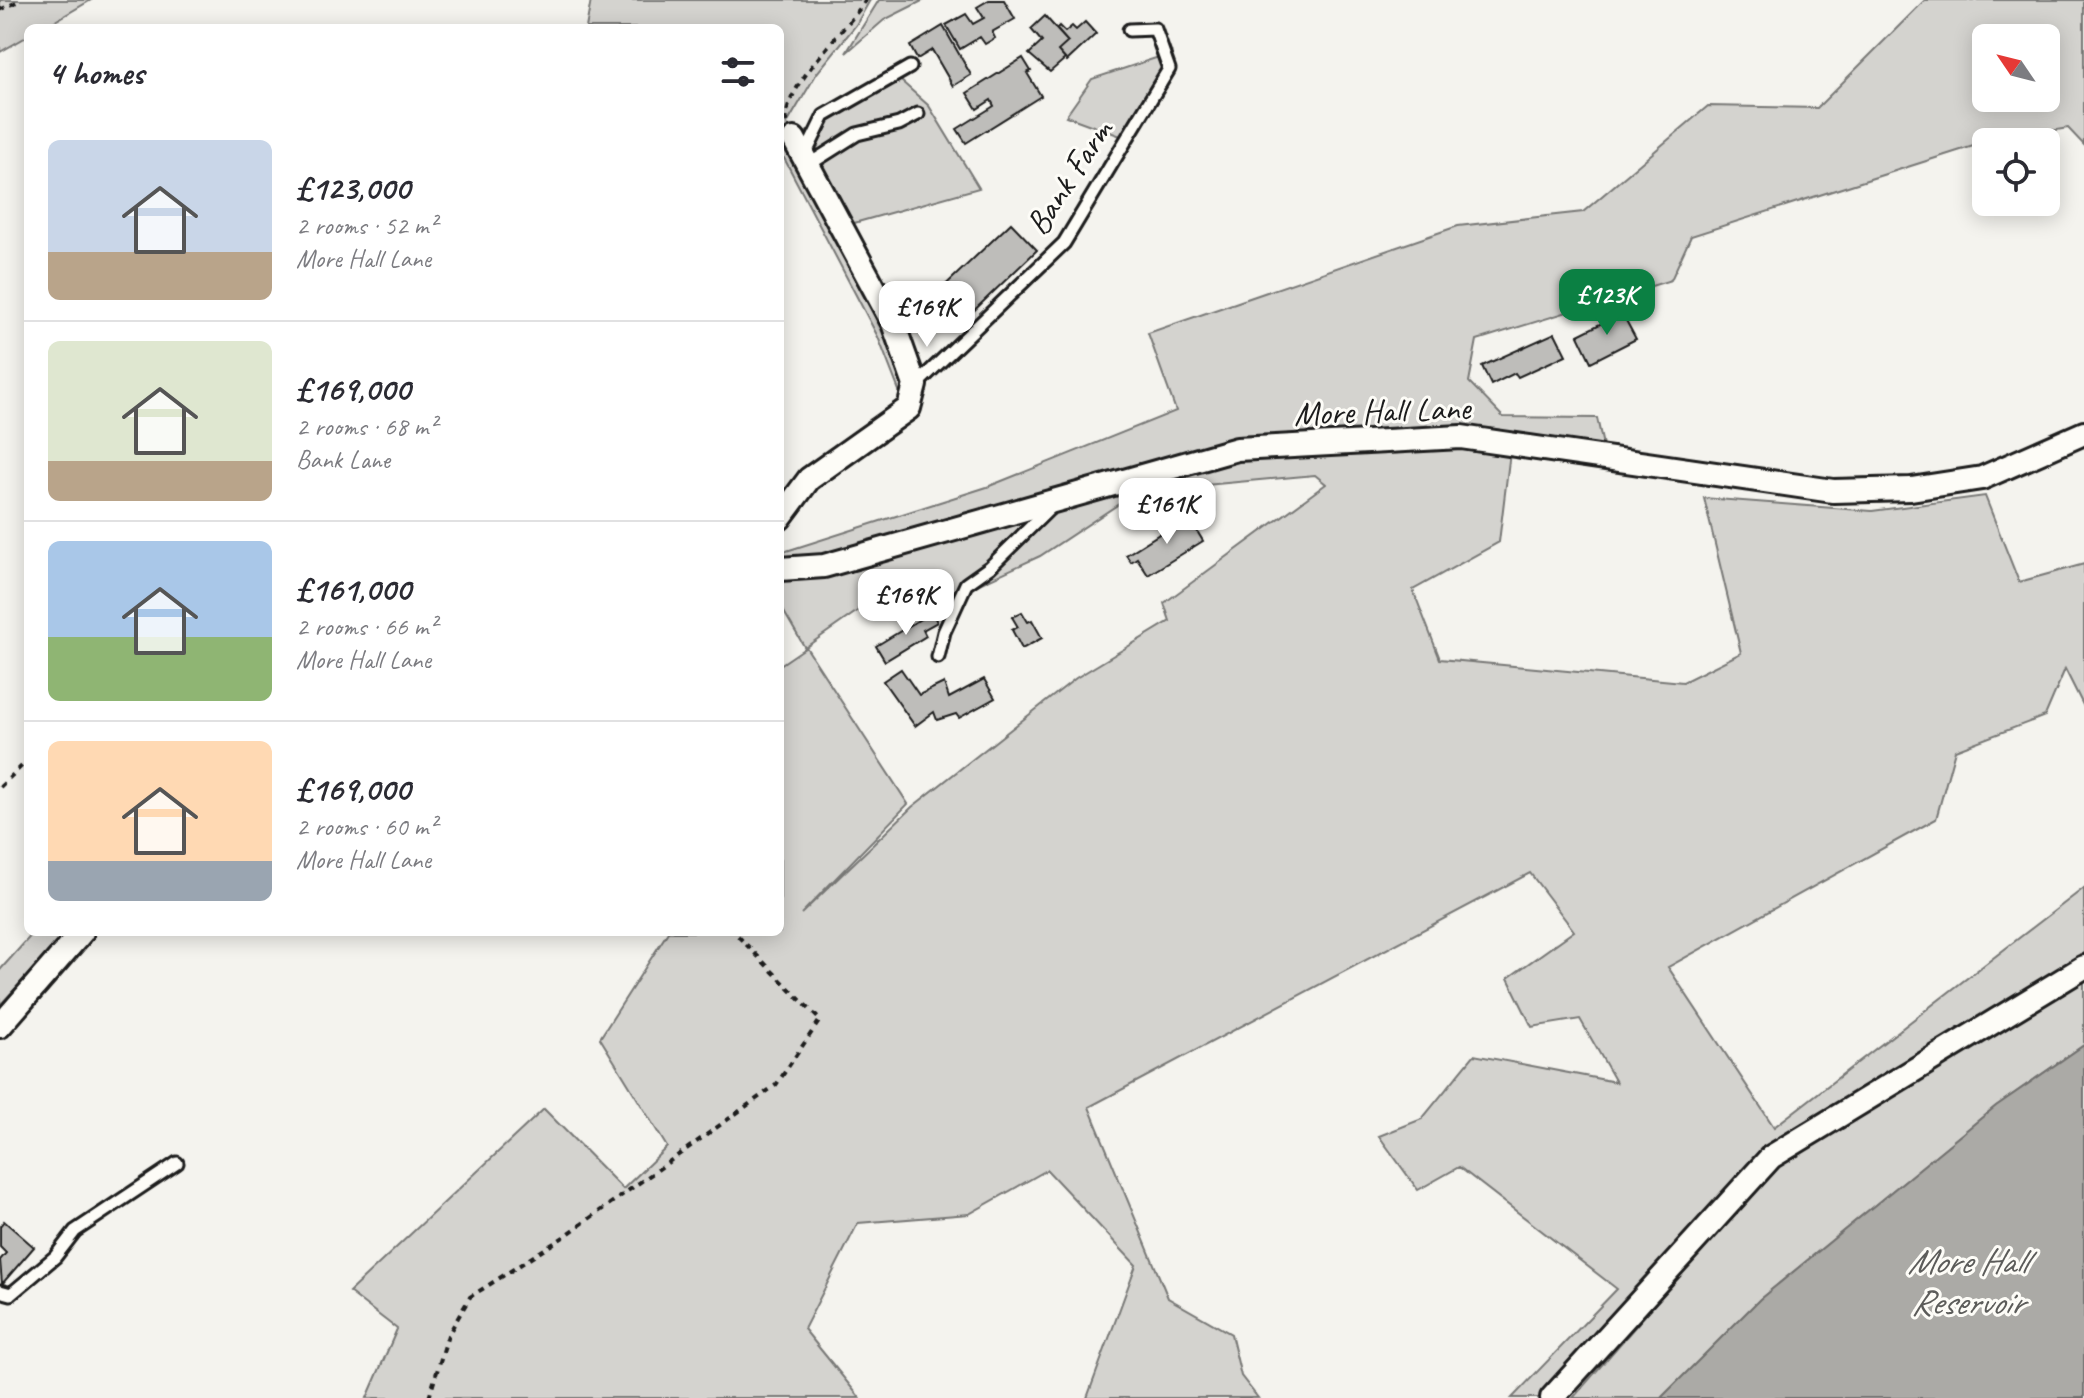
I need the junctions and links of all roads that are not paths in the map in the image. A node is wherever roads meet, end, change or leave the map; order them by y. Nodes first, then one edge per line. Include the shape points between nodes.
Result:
1 (1129, 30) dead end
2 (910, 67) dead end
3 (918, 114) dead end
4 (802, 154) junction
5 (915, 385) junction
6 (2084, 433) edge
7 (1059, 500) junction
8 (784, 513) edge
9 (784, 569) edge
10 (938, 657) dead end
11 (79, 936) edge
12 (2084, 967) edge
13 (0, 1026) edge
14 (177, 1163) dead end
15 (0, 1291) edge
16 (1552, 1398) edge

1 - 5 lane, Bank Farm via 1155,29 1169,69 1113,163 1064,243
2 - 4 lane via 824,116
3 - 4 lane
4 - 5 street via 893,323
5 - 8 street via 909,408 809,479
6 - 7 street, More Hall Lane via 1982,478 1911,489 1833,491 1461,437 1237,449
7 - 9 street, More Hall Lane via 824,566
7 - 10 lane via 966,584
11 - 13 street
12 - 16 street via 1771,1157
14 - 15 lane via 75,1231 55,1257 11,1294

